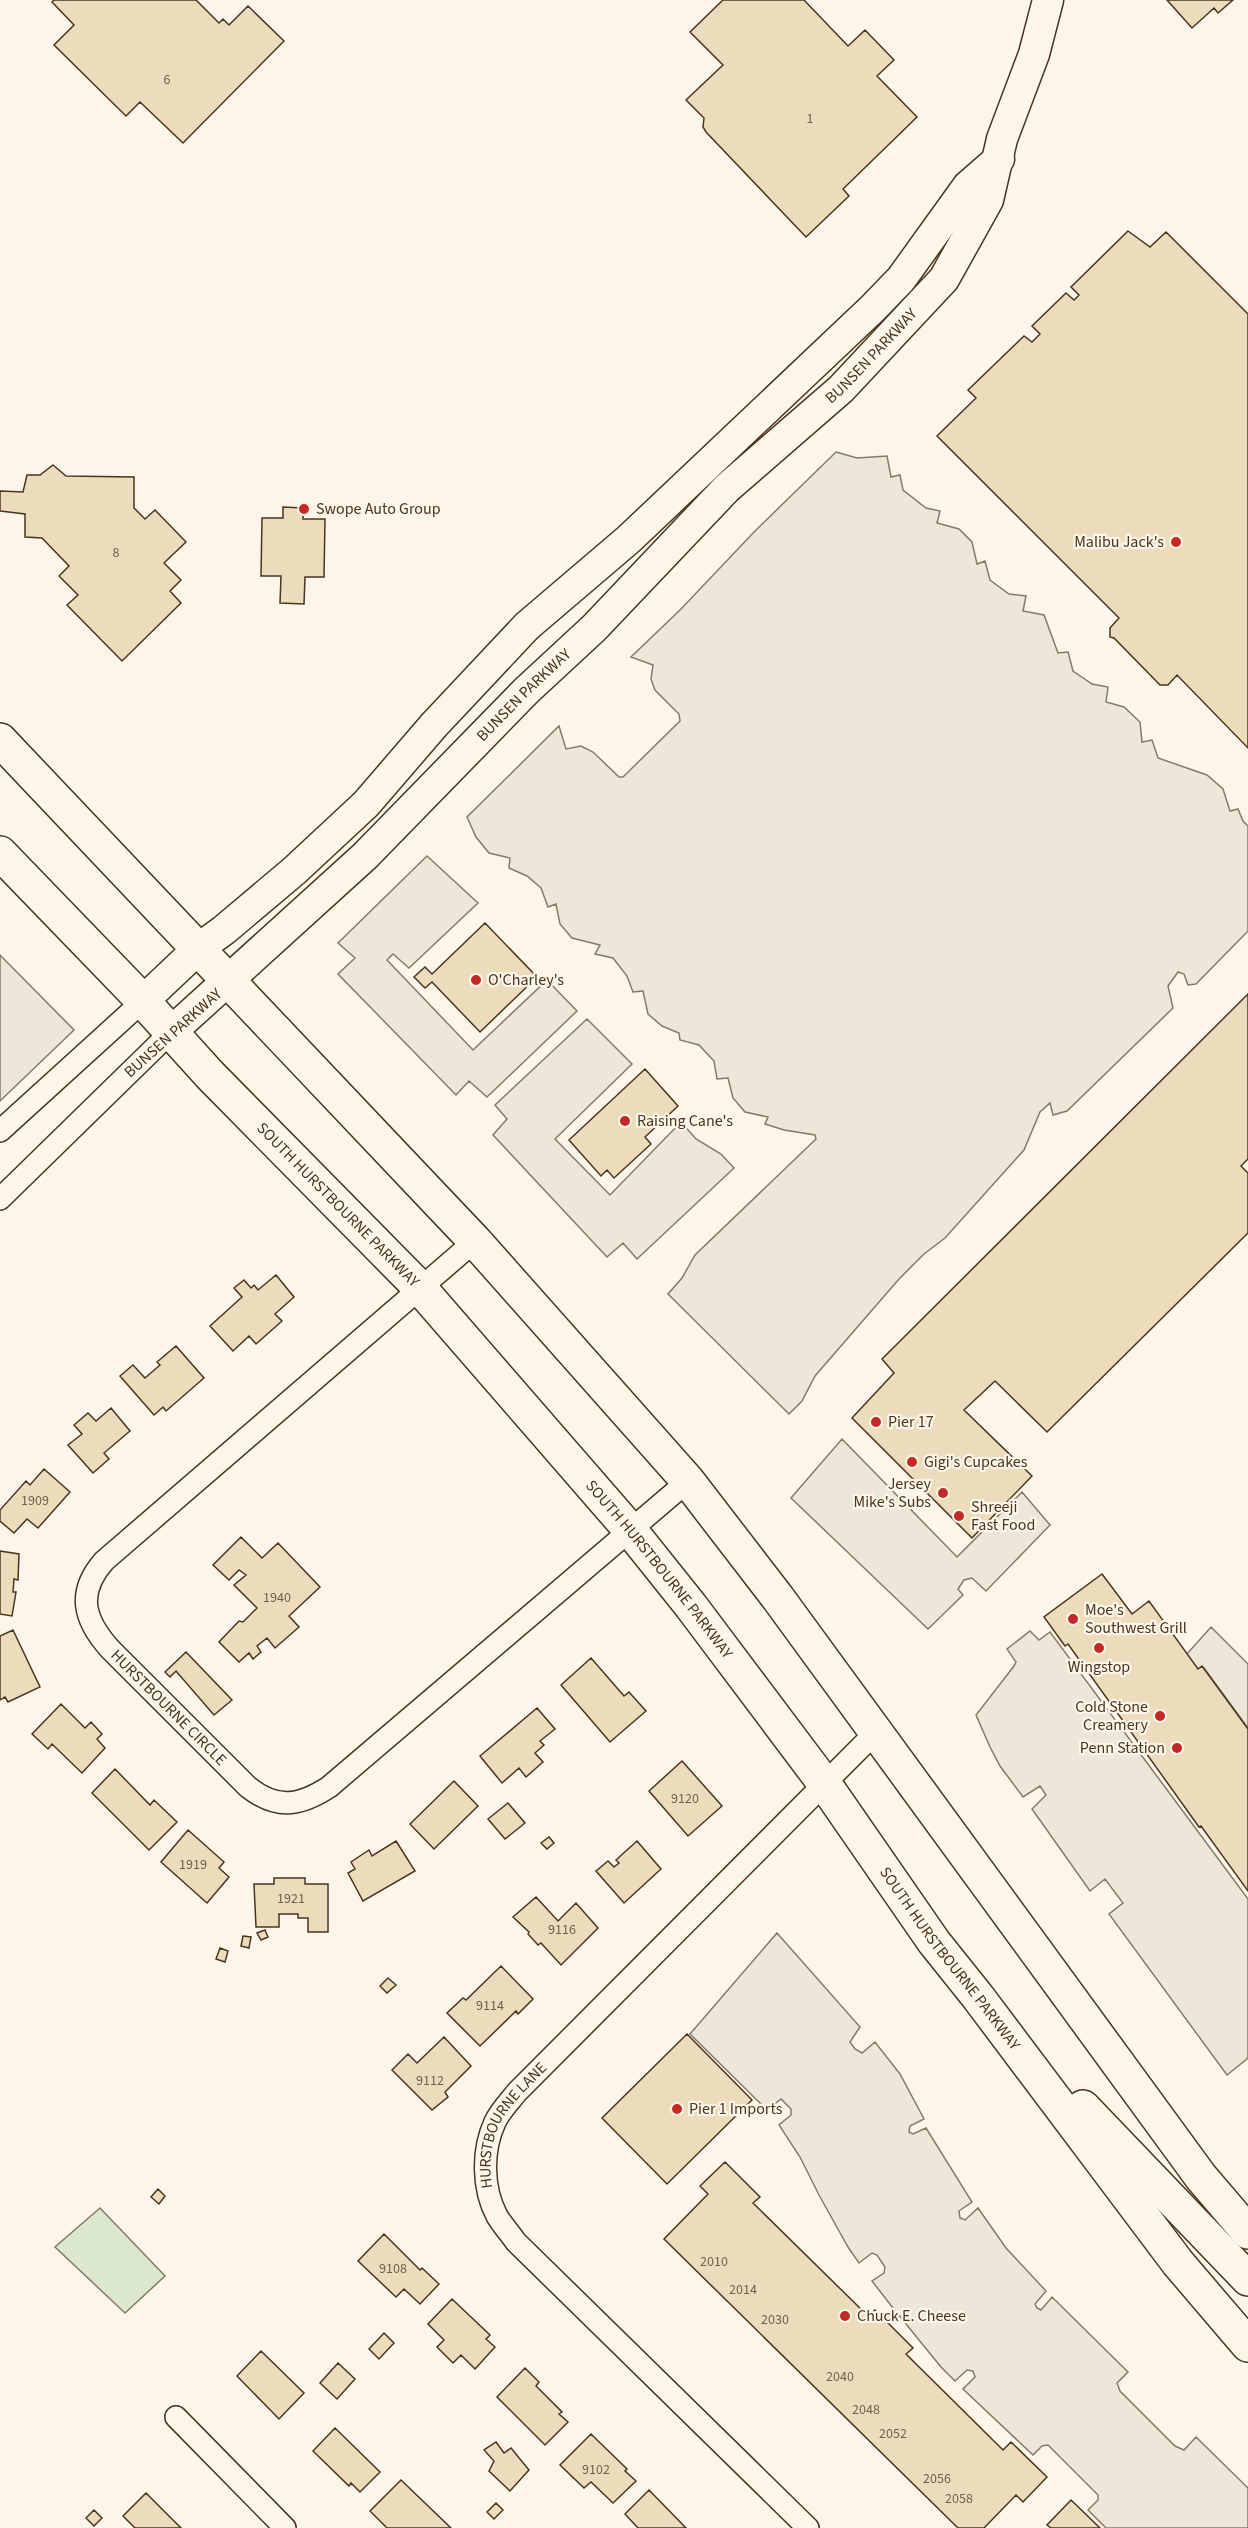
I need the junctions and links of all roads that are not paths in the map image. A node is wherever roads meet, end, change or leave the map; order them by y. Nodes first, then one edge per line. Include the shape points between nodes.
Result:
1 (1048, 0) edge
2 (999, 159) junction
3 (0, 740) edge
4 (0, 853) edge
5 (198, 949) junction
6 (228, 982) junction
7 (143, 1001) junction
8 (171, 1032) junction
9 (0, 1131) edge
10 (0, 1199) edge
11 (475, 1241) junction
12 (420, 1288) junction
13 (688, 1481) junction
14 (631, 1531) junction
15 (875, 1733) junction
16 (824, 1783) junction
17 (978, 1997) junction
18 (1248, 2232) edge
19 (1248, 2279) edge
20 (1244, 2335) edge
21 (176, 2417) dead end
22 (800, 2525) edge
23 (285, 2528) edge

1 - 2 street, BUNSEN PARKWAY via 1034,54 1002,139
2 - 5 street, BUNSEN PARKWAY via 968,186 901,279 873,308 629,539 527,626 366,804 294,871
2 - 6 street, BUNSEN PARKWAY via 988,200 944,279 842,389 727,488 594,628 526,691 365,856
3 - 5 main road
4 - 7 main road, SOUTH HURSTBOURNE PARKWAY
5 - 6 main road
5 - 7 street, BUNSEN PARKWAY
6 - 8 street, BUNSEN PARKWAY
6 - 11 main road
7 - 8 main road, SOUTH HURSTBOURNE PARKWAY
7 - 9 street, BUNSEN PARKWAY
8 - 10 street, BUNSEN PARKWAY
8 - 12 main road, SOUTH HURSTBOURNE PARKWAY
11 - 12 street, HURSTBOURNE CIRCLE
11 - 13 main road
12 - 14 main road, SOUTH HURSTBOURNE PARKWAY
12 - 14 street, HURSTBOURNE CIRCLE via 104,1561 94,1572 86,1594 94,1632 258,1794 274,1802 294,1803 313,1798 329,1787
13 - 14 street, HURSTBOURNE CIRCLE
13 - 15 main road
14 - 16 main road, SOUTH HURSTBOURNE PARKWAY
15 - 16 street, HURSTBOURNE LANE
15 - 18 main road via 1201,2177
16 - 17 main road, SOUTH HURSTBOURNE PARKWAY via 934,1942
16 - 22 street, HURSTBOURNE LANE via 517,2092 496,2121 485,2164 488,2190 497,2215 516,2242
17 - 19 main road
17 - 20 main road, SOUTH HURSTBOURNE PARKWAY via 1178,2263
21 - 23 street

